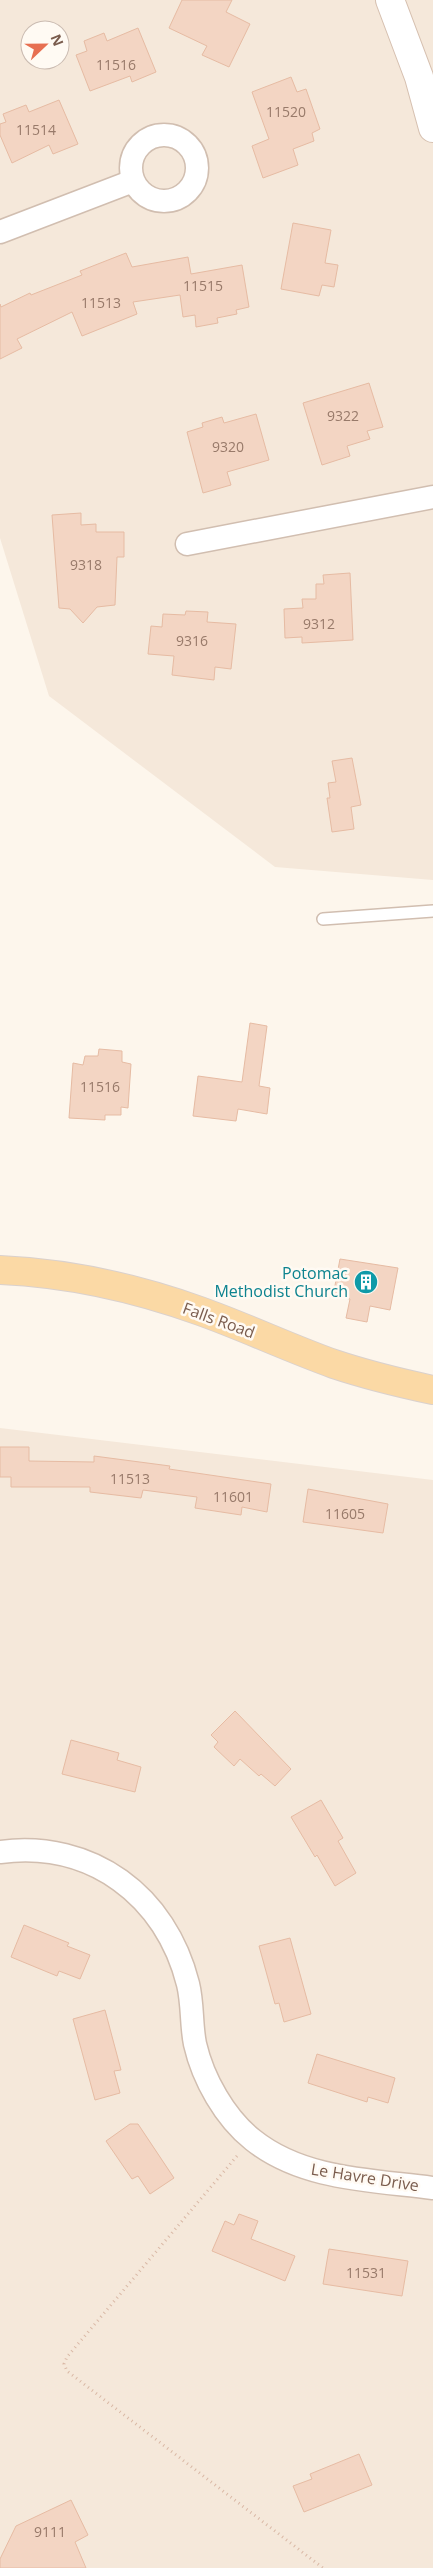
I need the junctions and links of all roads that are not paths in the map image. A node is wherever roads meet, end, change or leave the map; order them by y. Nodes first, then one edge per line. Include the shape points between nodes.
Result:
1 (390, 0) edge
2 (433, 128) edge
3 (133, 181) dead end
4 (0, 232) edge
5 (433, 497) edge
6 (187, 544) dead end
7 (433, 911) edge
8 (323, 919) dead end
9 (0, 1270) edge
10 (433, 1390) edge
11 (0, 1852) edge
12 (433, 2188) edge

1 - 2 main road via 419,77
3 - 4 street
5 - 6 street
7 - 8 lane
9 - 10 main road, Falls Road via 74,1278 137,1292 200,1311 334,1364 395,1383
11 - 12 street, Le Havre Drive via 60,1853 79,1858 117,1878 149,1906 167,1931 180,1959 188,1986 195,2044 204,2072 223,2108 251,2139 282,2158 328,2175

